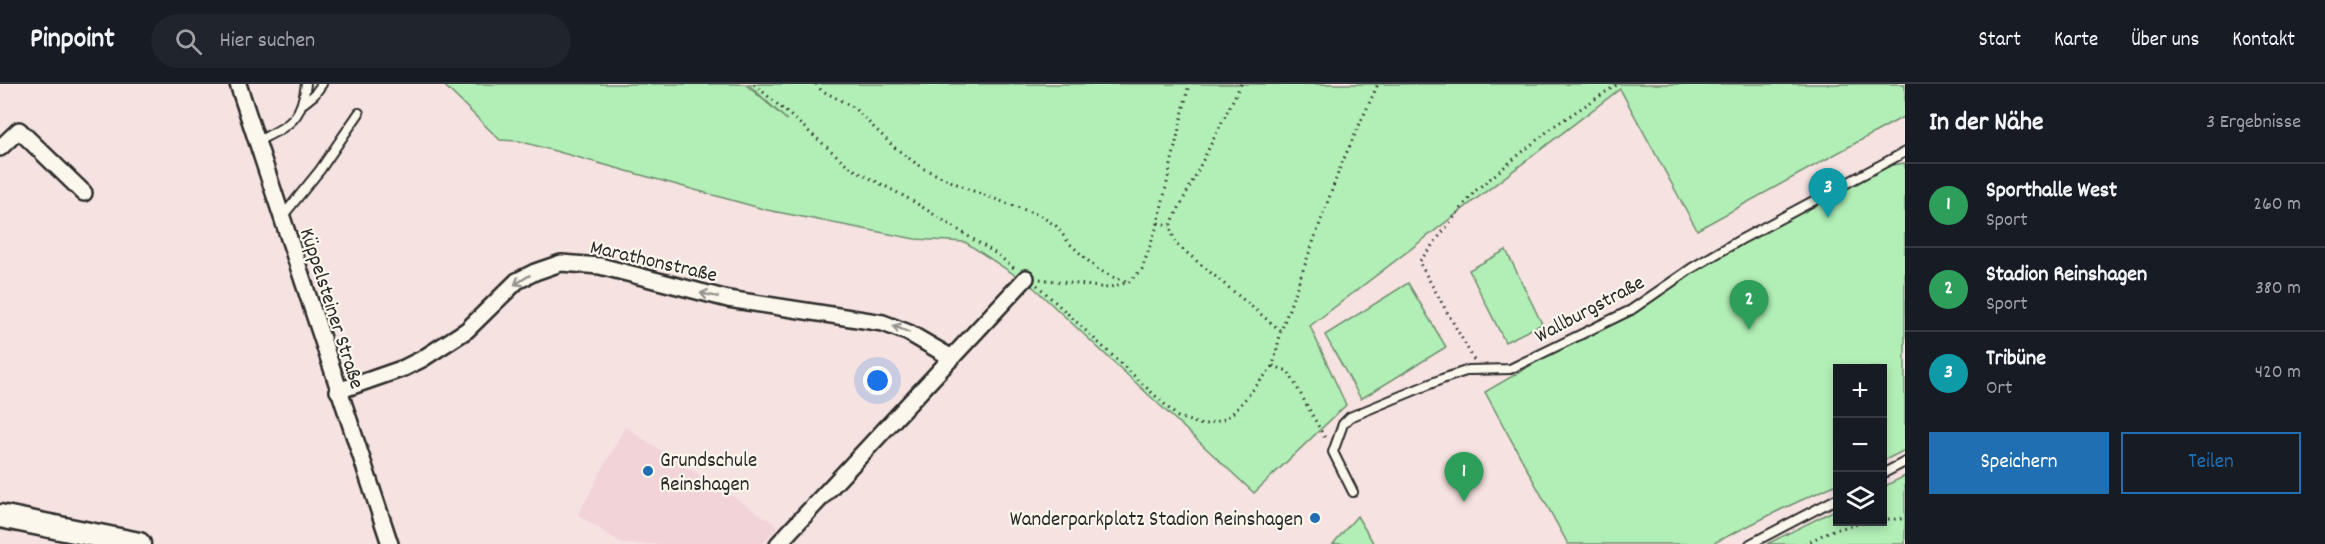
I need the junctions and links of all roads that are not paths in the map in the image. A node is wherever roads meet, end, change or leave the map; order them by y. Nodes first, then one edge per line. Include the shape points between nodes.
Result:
1 (238, 84) edge
2 (306, 84) edge
3 (322, 84) edge
4 (304, 103) junction
5 (359, 113) dead end
6 (256, 142) junction
7 (0, 148) edge
8 (1905, 152) edge
9 (84, 193) dead end
10 (281, 219) junction
11 (1026, 278) road end
12 (952, 358) junction
13 (338, 391) junction
14 (1905, 462) edge
15 (1886, 472) edge
16 (1353, 492) dead end
17 (1833, 501) edge
18 (0, 516) edge
19 (784, 543) edge
20 (139, 544) edge
21 (390, 544) edge
22 (1750, 544) edge

1 - 6 street, Küppelsteiner Straße
2 - 4 lane
3 - 4 lane
4 - 6 lane via 286,126
5 - 10 lane
6 - 10 street, Küppelsteiner Straße
7 - 9 street via 19,130
8 - 16 lane, Wallburgstraße via 1740,240 1630,310 1510,369 1469,370 1442,378 1350,417 1342,424 1333,452
10 - 13 street, Küppelsteiner Straße
11 - 12 street
12 -> 13 street, Marathonstraße via 883,323 728,299 600,266 561,263 517,281 467,330 430,354 404,368
12 - 19 street
13 - 21 street, Küppelsteiner Straße
14 - 15 lane
17 - 22 lane
18 - 20 main road

